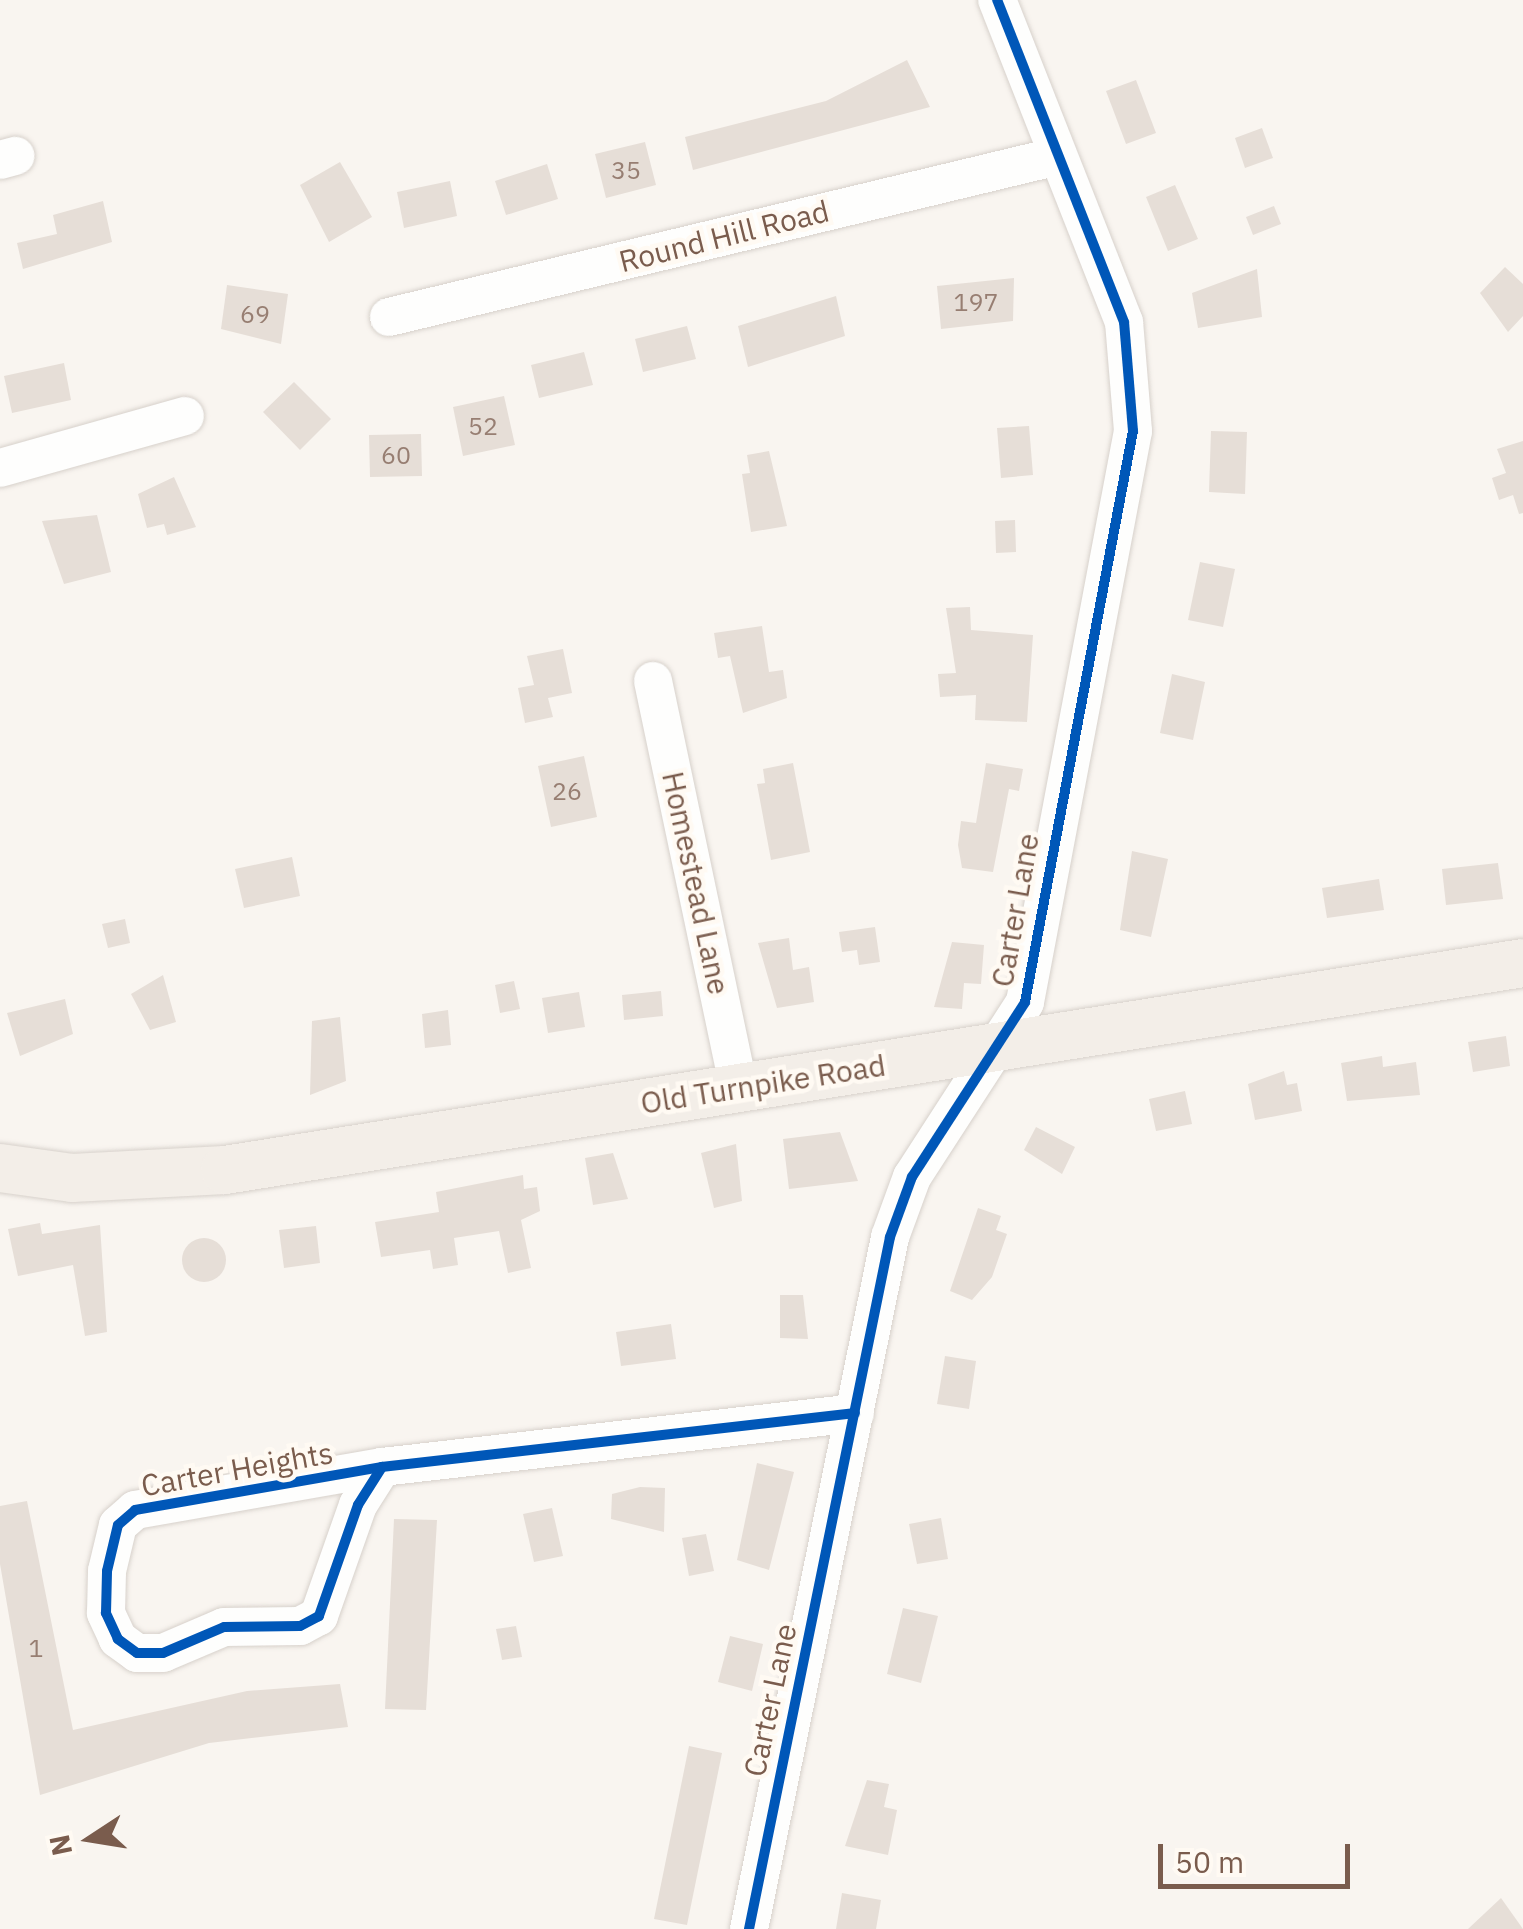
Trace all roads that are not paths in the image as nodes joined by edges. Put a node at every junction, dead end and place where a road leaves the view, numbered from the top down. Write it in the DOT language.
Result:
graph roads {
  1 [pos="997,0"];
  2 [pos="1058,156"];
  3 [pos="389,317"];
  4 [pos="185,416"];
  5 [pos="0,468"];
  6 [pos="653,681"];
  7 [pos="1523,964"];
  8 [pos="1004,1048"];
  9 [pos="738,1086"];
  10 [pos="0,1168"];
  11 [pos="854,1414"];
  12 [pos="382,1467"];
  13 [pos="749,1929"];
  1 -- 2 [label="street, Carter Lane"];
  2 -- 3 [label="street, Round Hill Road"];
  2 -- 8 [label="street, Carter Lane"];
  4 -- 5 [label="street"];
  6 -- 9 [label="street, Homestead Lane"];
  7 -- 8 [label="main road, Old Turnpike Road"];
  8 -- 9 [label="main road, Old Turnpike Road"];
  8 -- 11 [label="street, Carter Lane"];
  9 -- 10 [label="main road, Old Turnpike Road"];
  11 -- 12 [label="street, Carter Heights"];
  11 -- 13 [label="street, Carter Lane"];
  12 -- 12 [label="street, Carter Heights"];
}
